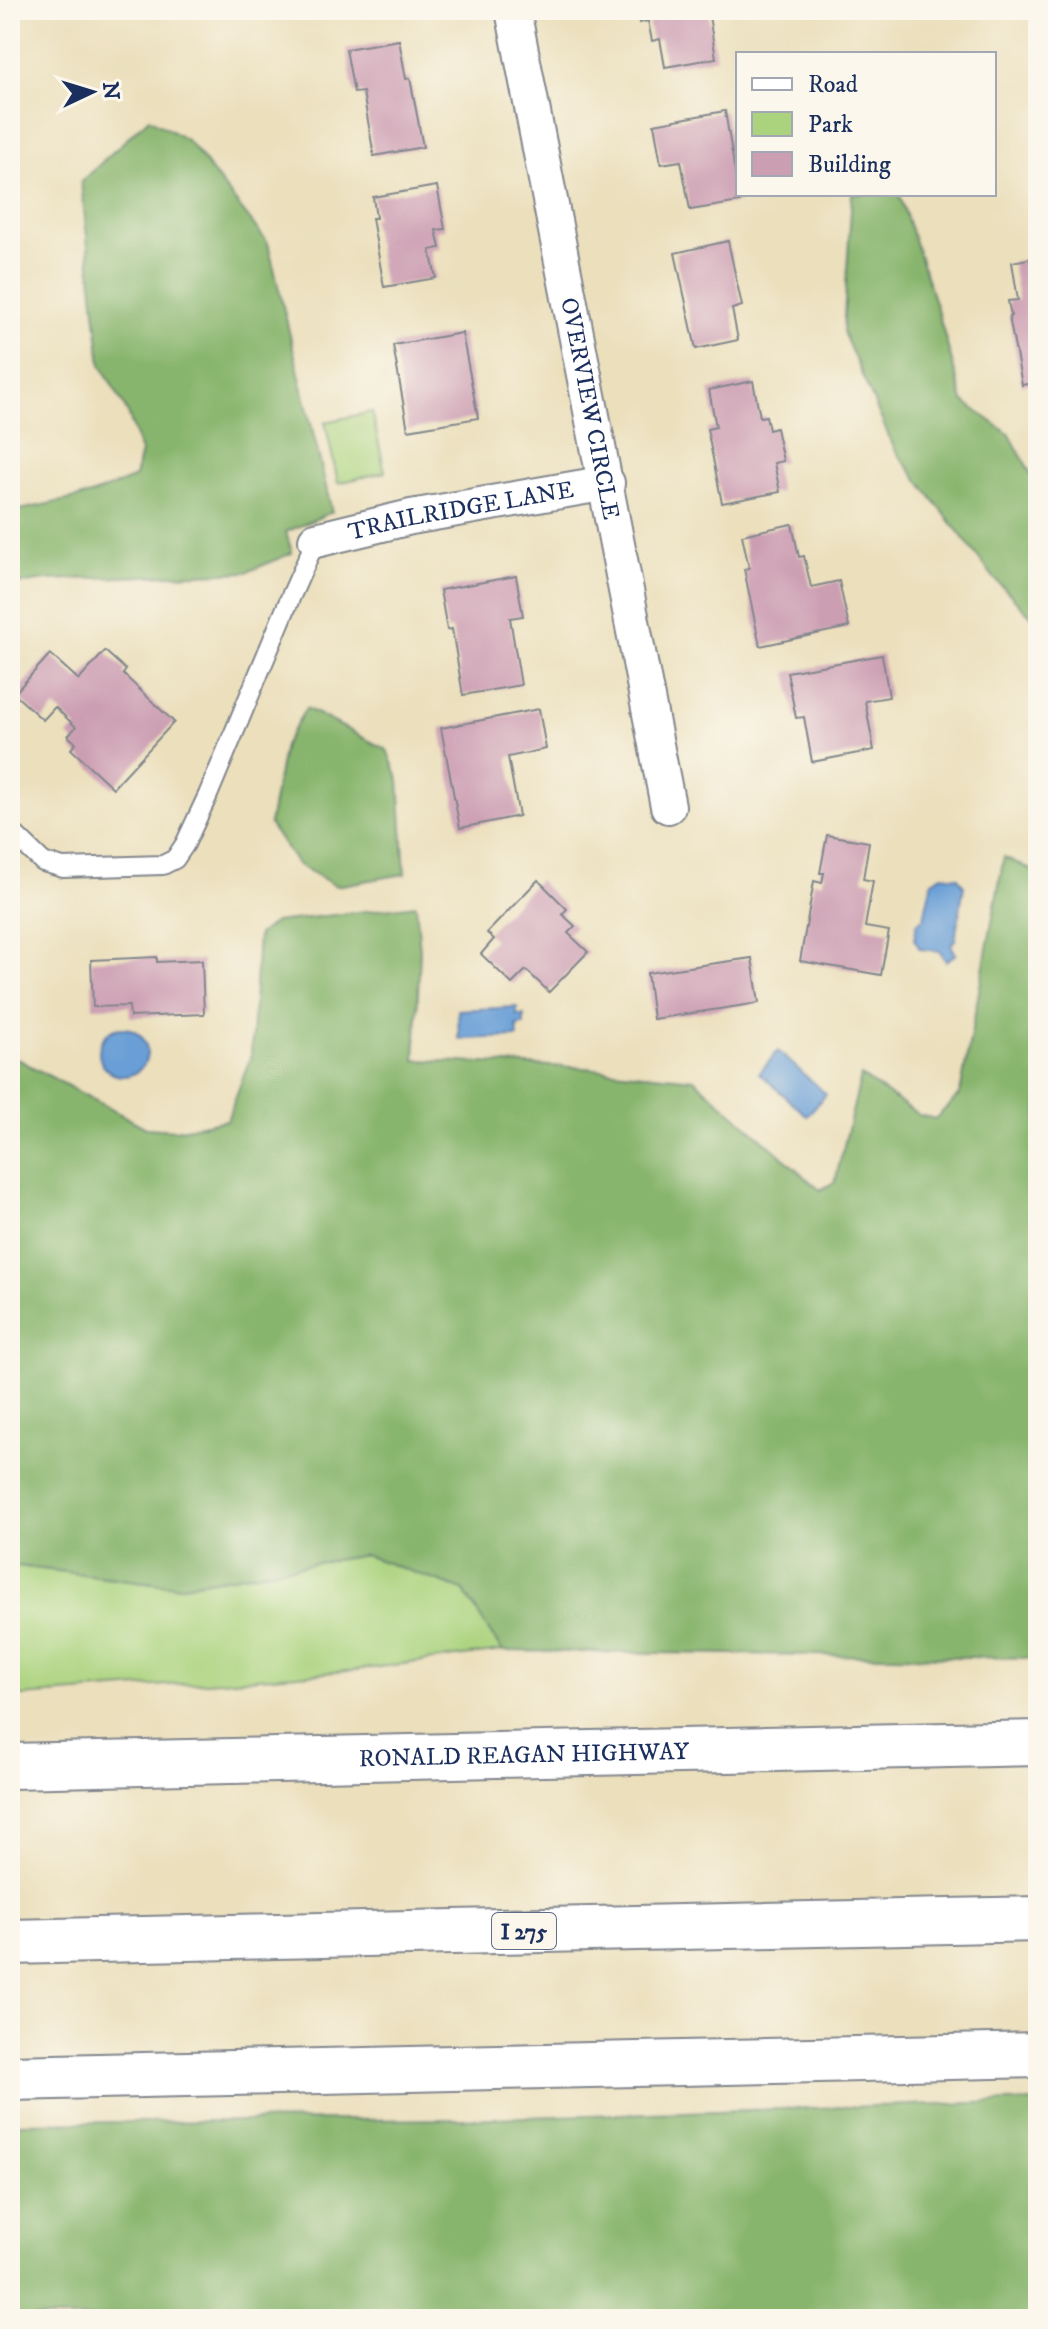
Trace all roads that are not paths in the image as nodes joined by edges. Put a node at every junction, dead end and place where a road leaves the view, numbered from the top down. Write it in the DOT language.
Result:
graph roads {
  1 [pos="513,10"];
  2 [pos="607,483"];
  3 [pos="316,540"];
  4 [pos="668,806"];
  5 [pos="10,830"];
  6 [pos="1038,1743"];
  7 [pos="10,1766"];
  8 [pos="1038,1919"];
  9 [pos="10,1942"];
  10 [pos="1038,2055"];
  11 [pos="10,2078"];
  1 -- 2 [label="street, OVERVIEW CIRCLE"];
  2 -- 3 [label="street, TRAILRIDGE LANE"];
  2 -- 4 [label="street, OVERVIEW CIRCLE"];
  3 -- 5 [label="lane"];
  6 -- 7 [label="highway, RONALD REAGAN HIGHWAY"];
  8 -- 9 [label="highway, I 275"];
  10 -- 11 [label="highway"];
}
